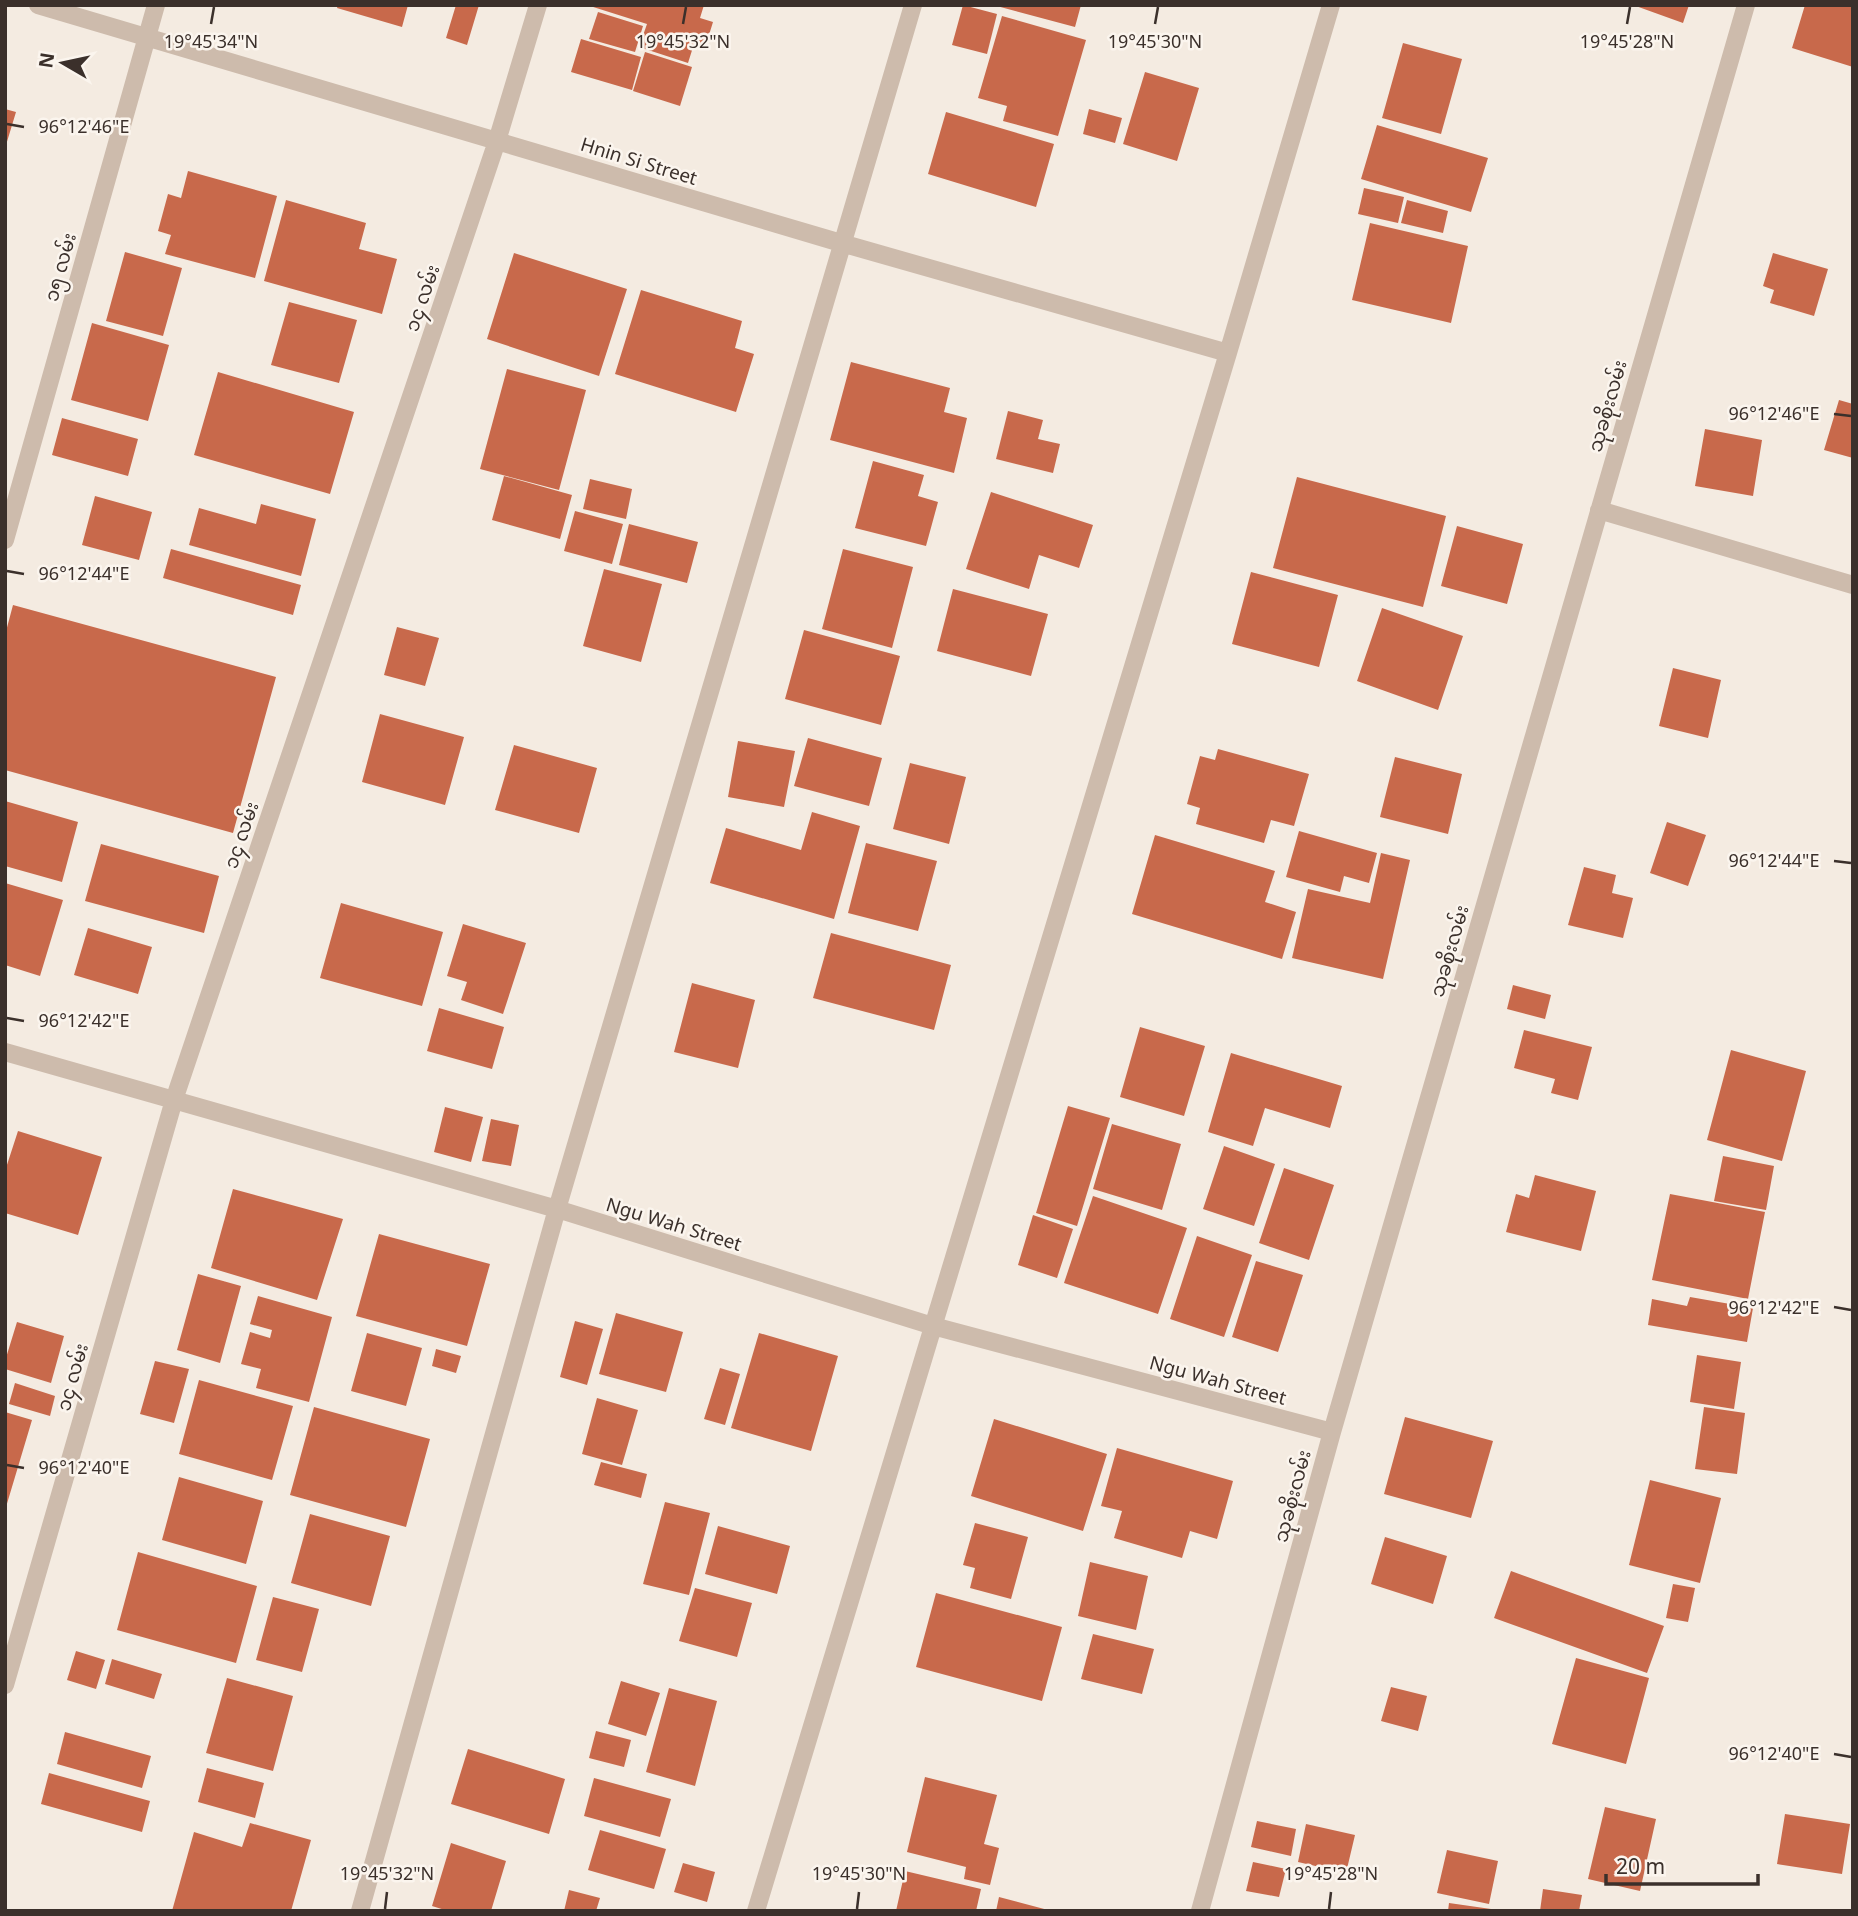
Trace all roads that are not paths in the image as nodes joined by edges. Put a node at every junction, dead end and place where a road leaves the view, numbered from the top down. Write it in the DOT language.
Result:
graph roads {
  1 [pos="38,5"];
  2 [pos="156,5"];
  3 [pos="538,5"];
  4 [pos="913,5"];
  5 [pos="1331,5"];
  6 [pos="1746,5"];
  7 [pos="147,36"];
  8 [pos="497,141"];
  9 [pos="841,243"];
  10 [pos="1228,353"];
  11 [pos="1598,510"];
  12 [pos="5,540"];
  13 [pos="1853,585"];
  14 [pos="5,1052"];
  15 [pos="174,1100"];
  16 [pos="556,1209"];
  17 [pos="933,1326"];
  18 [pos="1332,1432"];
  19 [pos="5,1685"];
  20 [pos="360,1911"];
  21 [pos="756,1911"];
  22 [pos="1200,1911"];
  1 -- 7 [label="street, Hnin Si Street"];
  2 -- 7 [label="street, ၁၅ လမ်း"];
  3 -- 8 [label="street, ၁၄ လမ်း"];
  4 -- 9 [label="street"];
  5 -- 10 [label="street"];
  6 -- 11 [label="street, သုခစိုးလမ်း"];
  7 -- 8 [label="street, Hnin Si Street"];
  7 -- 12 [label="street, ၁၅ လမ်း"];
  8 -- 9 [label="street, Hnin Si Street"];
  8 -- 15 [label="street, ၁၄ လမ်း"];
  9 -- 10 [label="street, Hnin Si Street"];
  9 -- 16 [label="street"];
  10 -- 17 [label="street"];
  11 -- 13 [label="street"];
  11 -- 18 [label="street, သုခစိုးလမ်း"];
  14 -- 15 [label="street, Ngu Wah Street"];
  15 -- 16 [label="street, Ngu Wah Street"];
  15 -- 19 [label="street, ၁၄ လမ်း"];
  16 -- 17 [label="street, Ngu Wah Street"];
  16 -- 20 [label="street"];
  17 -- 18 [label="street, Ngu Wah Street"];
  17 -- 21 [label="street"];
  18 -- 22 [label="street, သုခစိုးလမ်း"];
}
